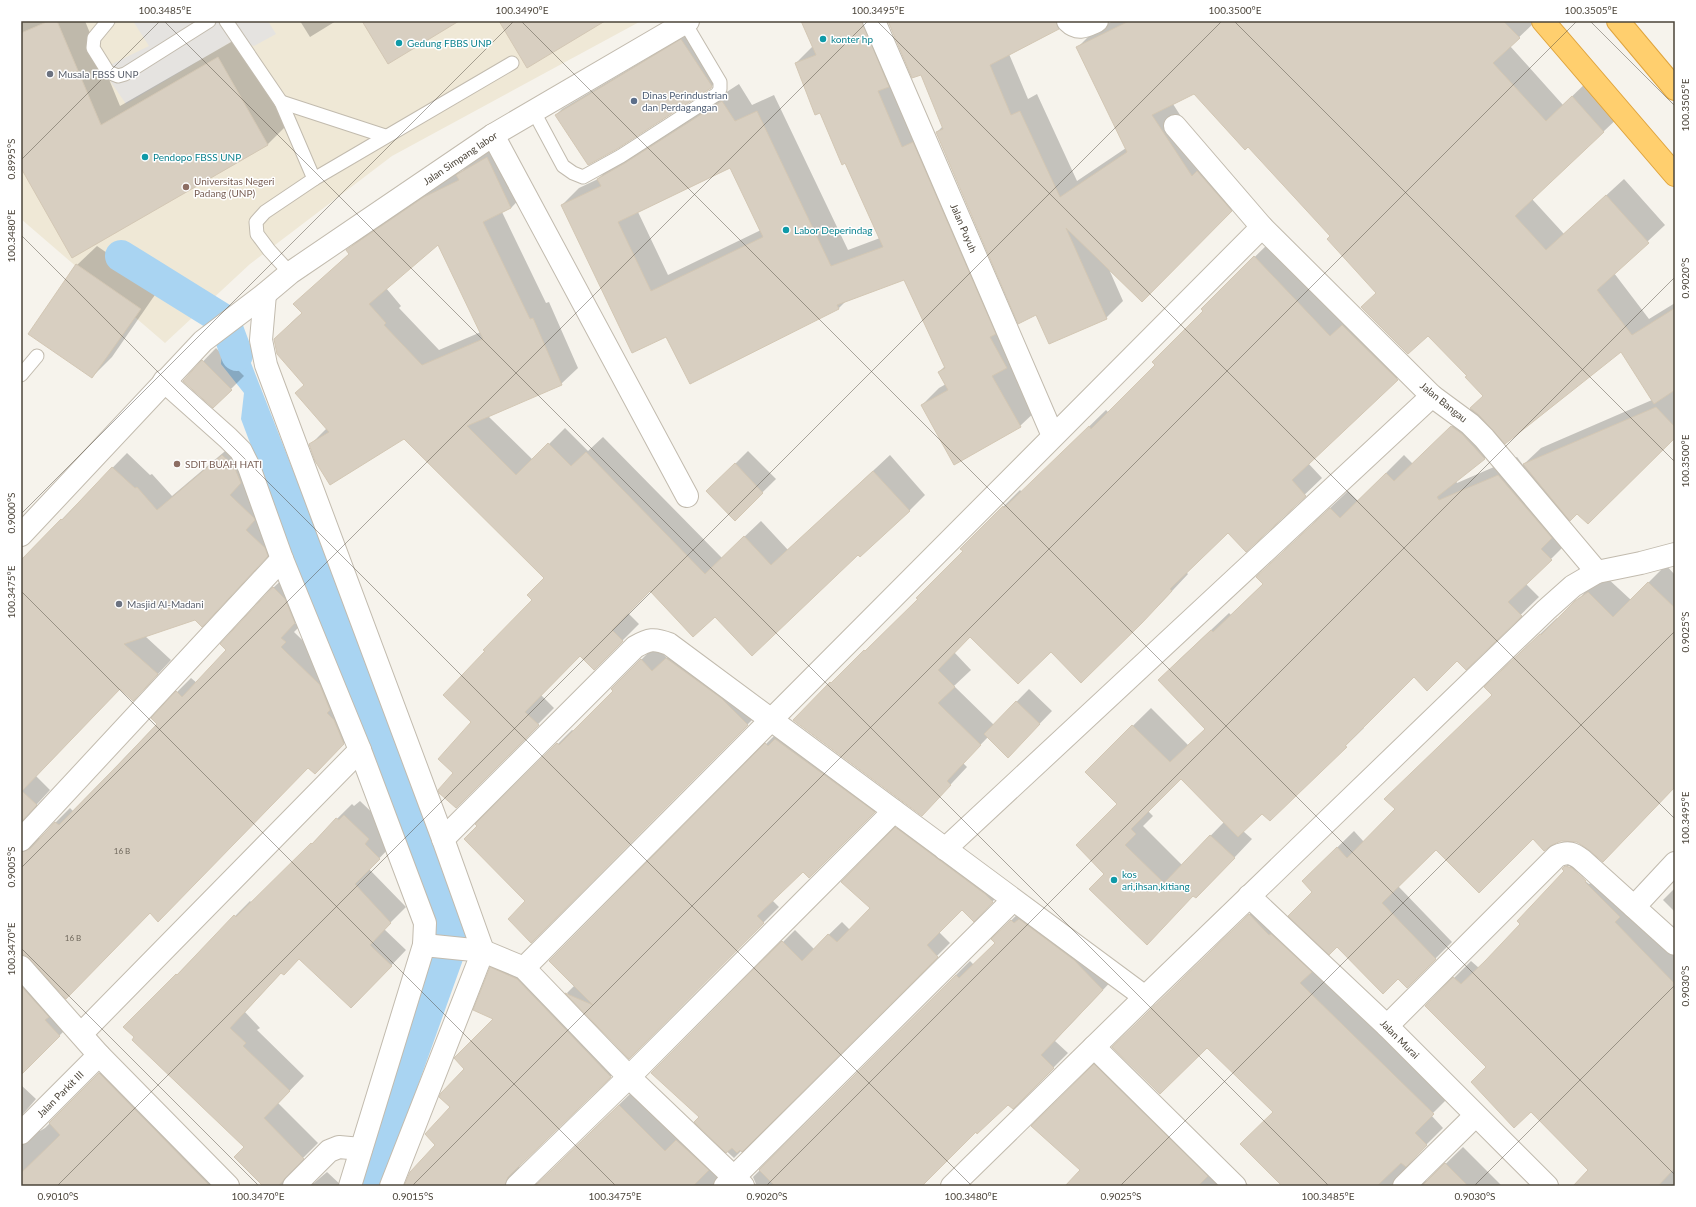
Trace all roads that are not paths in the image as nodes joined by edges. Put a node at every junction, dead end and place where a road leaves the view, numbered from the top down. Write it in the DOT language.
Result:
graph roads {
  1 [pos="108,21"];
  2 [pos="209,21"];
  3 [pos="226,21"];
  4 [pos="874,21"];
  5 [pos="1068,21"];
  6 [pos="1097,21"];
  7 [pos="1543,21"];
  8 [pos="1618,21"];
  9 [pos="687,22"];
  10 [pos="512,64"];
  11 [pos="1675,89"];
  12 [pos="281,102"];
  13 [pos="534,112"];
  14 [pos="1175,126"];
  15 [pos="493,135"];
  16 [pos="385,136"];
  17 [pos="1675,175"];
  18 [pos="314,179"];
  19 [pos="1262,227"];
  20 [pos="290,273"];
  21 [pos="265,294"];
  22 [pos="37,356"];
  23 [pos="21,374"];
  24 [pos="164,381"];
  25 [pos="1432,396"];
  26 [pos="1053,436"];
  27 [pos="687,496"];
  28 [pos="21,535"];
  29 [pos="1675,554"];
  30 [pos="282,559"];
  31 [pos="1597,572"];
  32 [pos="770,720"];
  33 [pos="360,750"];
  34 [pos="894,811"];
  35 [pos="443,839"];
  36 [pos="21,840"];
  37 [pos="945,849"];
  38 [pos="1675,863"];
  39 [pos="1249,896"];
  40 [pos="1013,900"];
  41 [pos="1634,907"];
  42 [pos="1675,944"];
  43 [pos="427,946"];
  44 [pos="475,950"];
  45 [pos="21,967"];
  46 [pos="524,968"];
  47 [pos="1145,997"];
  48 [pos="1387,1026"];
  49 [pos="81,1034"];
  50 [pos="1094,1047"];
  51 [pos="99,1055"];
  52 [pos="629,1077"];
  53 [pos="1475,1116"];
  54 [pos="21,1133"];
  55 [pos="361,1149"];
  56 [pos="734,1183"];
  57 [pos="962,1183"];
  58 [pos="228,1186"];
  59 [pos="294,1186"];
  60 [pos="350,1186"];
  61 [pos="391,1186"];
  62 [pos="518,1186"];
  63 [pos="1235,1186"];
  64 [pos="1404,1186"];
  65 [pos="1547,1186"];
  1 -- 2 [label="lane"];
  3 -- 12 [label="lane"];
  4 -- 26 [label="street, Jalan Puyuh"];
  5 -- 6 [label="street"];
  7 -- 17 [label="highway"];
  8 -- 11 [label="highway"];
  9 -- 13 [label="street, Jalan Simpang labor"];
  9 -- 13 [label="lane"];
  10 -- 16 [label="lane"];
  12 -- 16 [label="lane"];
  12 -- 18 [label="lane"];
  13 -- 15 [label="street, Jalan Simpang labor"];
  14 -- 19 [label="street, Jalan Bangau"];
  15 -- 20 [label="street, Jalan Simpang labor"];
  15 -- 27 [label="street"];
  16 -- 18 [label="lane"];
  18 -- 20 [label="lane"];
  19 -- 25 [label="street, Jalan Bangau"];
  19 -- 26 [label="street"];
  20 -- 21 [label="street, Jalan Simpang labor"];
  21 -- 24 [label="street, Jalan Simpang labor"];
  21 -- 35 [label="street"];
  22 -- 23 [label="lane"];
  24 -- 28 [label="street, Jalan Simpang labor"];
  24 -- 30 [label="street"];
  25 -- 31 [label="street, Jalan Bangau"];
  25 -- 37 [label="street"];
  26 -- 32 [label="street"];
  29 -- 31 [label="street"];
  30 -- 33 [label="street"];
  30 -- 36 [label="street"];
  31 -- 39 [label="street"];
  32 -- 34 [label="street"];
  32 -- 35 [label="street"];
  32 -- 46 [label="street"];
  33 -- 43 [label="street"];
  33 -- 49 [label="street"];
  34 -- 37 [label="street"];
  34 -- 52 [label="street"];
  35 -- 44 [label="street"];
  37 -- 40 [label="street"];
  38 -- 41 [label="street"];
  39 -- 47 [label="street"];
  39 -- 48 [label="street, Jalan Murai"];
  40 -- 47 [label="street"];
  40 -- 56 [label="street"];
  41 -- 42 [label="street"];
  41 -- 48 [label="street"];
  43 -- 44 [label="street"];
  43 -- 55 [label="street"];
  44 -- 46 [label="street"];
  44 -- 61 [label="street"];
  45 -- 49 [label="street"];
  46 -- 52 [label="street"];
  47 -- 50 [label="street"];
  48 -- 53 [label="street, Jalan Murai"];
  49 -- 51 [label="street"];
  50 -- 57 [label="street"];
  50 -- 63 [label="street"];
  51 -- 54 [label="street, Jalan Parkit III"];
  51 -- 58 [label="street"];
  52 -- 56 [label="street"];
  52 -- 62 [label="street"];
  53 -- 64 [label="street"];
  53 -- 65 [label="street, Jalan Murai"];
  55 -- 59 [label="street"];
  55 -- 60 [label="street"];
}
